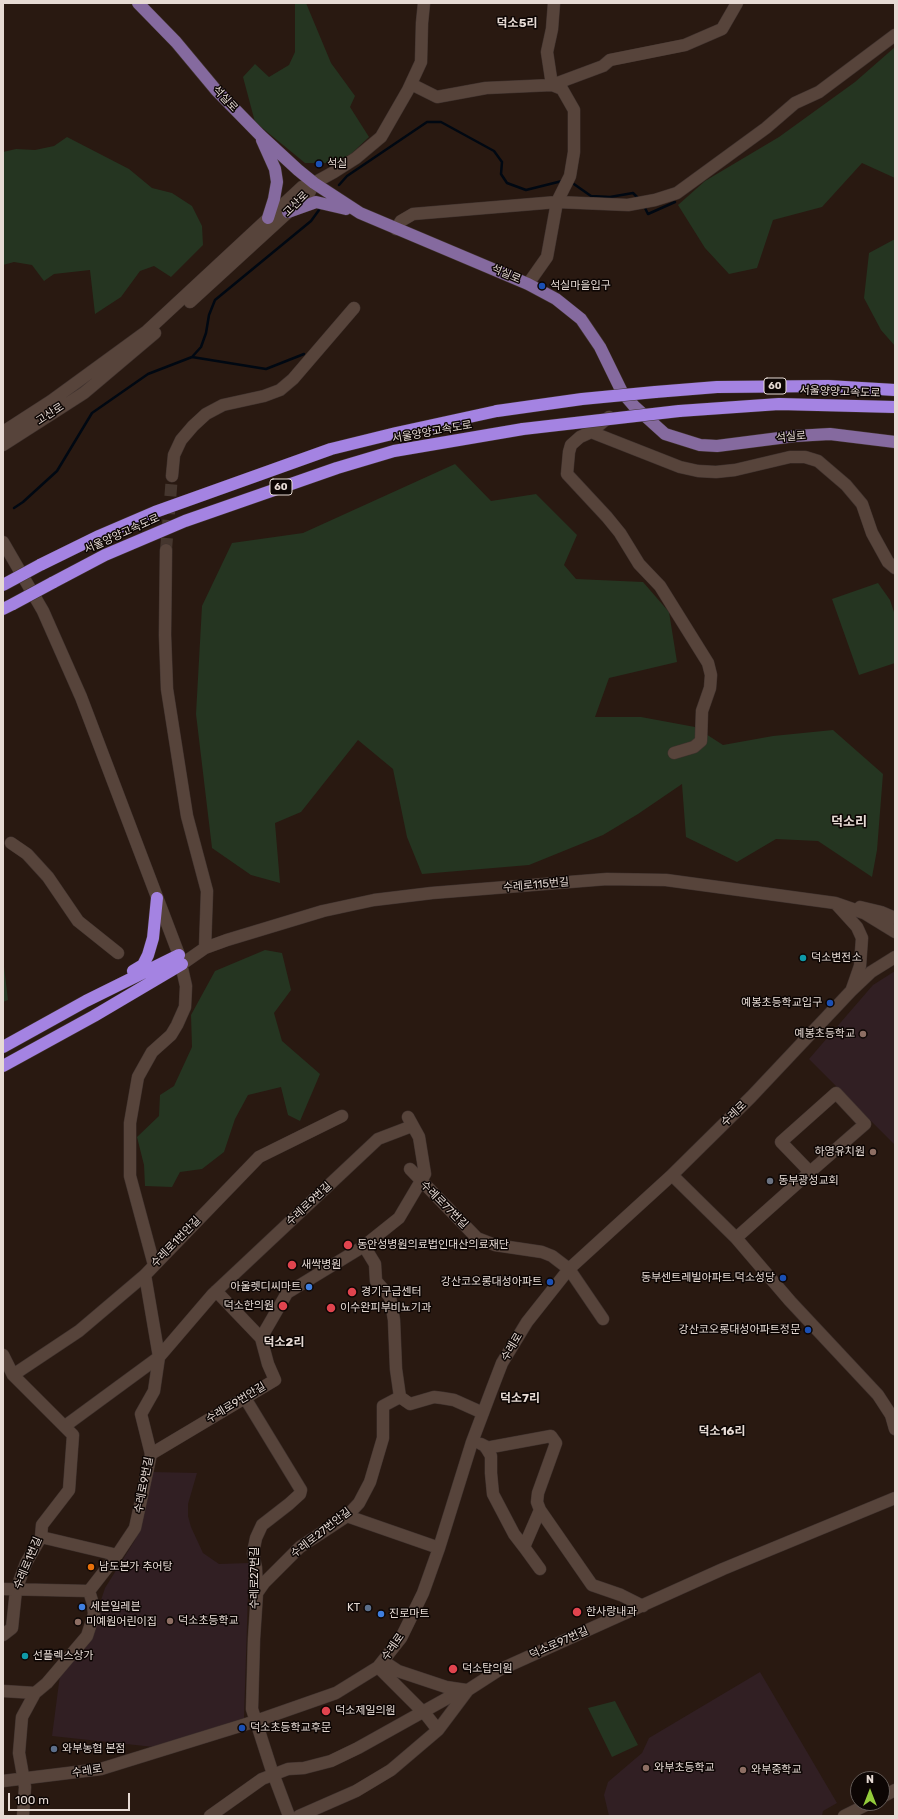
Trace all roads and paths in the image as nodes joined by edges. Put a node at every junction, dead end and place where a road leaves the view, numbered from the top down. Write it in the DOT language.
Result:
graph roads {
  1 [pos="138,3"];
  2 [pos="424,3"];
  3 [pos="554,3"];
  4 [pos="737,3"];
  5 [pos="895,35"];
  6 [pos="411,84"];
  7 [pos="552,85"];
  8 [pos="260,135"];
  9 [pos="314,183"];
  10 [pos="557,202"];
  11 [pos="288,212"];
  12 [pos="360,213"];
  13 [pos="268,218"];
  14 [pos="396,229"];
  15 [pos="528,284"];
  16 [pos="354,308"];
  17 [pos="895,390"];
  18 [pos="634,406"];
  19 [pos="895,407"];
  20 [pos="24,431"];
  21 [pos="3,432"];
  22 [pos="591,432"];
  23 [pos="895,442"];
  24 [pos="3,444"];
  25 [pos="3,451"];
  26 [pos="172,476"];
  27 [pos="3,542"];
  28 [pos="166,550"];
  29 [pos="895,568"];
  30 [pos="3,585"];
  31 [pos="8,606"];
  32 [pos="674,753"];
  33 [pos="11,843"];
  34 [pos="157,898"];
  35 [pos="837,904"];
  36 [pos="895,918"];
  37 [pos="895,932"];
  38 [pos="205,948"];
  39 [pos="118,953"];
  40 [pos="895,957"];
  41 [pos="180,960"];
  42 [pos="111,989"];
  43 [pos="851,991"];
  44 [pos="3,1047"];
  45 [pos="3,1066"];
  46 [pos="342,1116"];
  47 [pos="410,1169"];
  48 [pos="810,1172"];
  49 [pos="672,1175"];
  50 [pos="420,1181"];
  51 [pos="736,1238"];
  52 [pos="364,1246"];
  53 [pos="154,1265"];
  54 [pos="569,1269"];
  55 [pos="145,1275"];
  56 [pos="216,1291"];
  57 [pos="603,1319"];
  58 [pos="261,1338"];
  59 [pos="3,1354"];
  60 [pos="159,1357"];
  61 [pos="13,1375"];
  62 [pos="400,1397"];
  63 [pos="246,1398"];
  64 [pos="483,1413"];
  65 [pos="65,1426"];
  66 [pos="895,1429"];
  67 [pos="472,1442"];
  68 [pos="486,1448"];
  69 [pos="150,1454"];
  70 [pos="895,1498"];
  71 [pos="540,1510"];
  72 [pos="346,1516"];
  73 [pos="41,1537"];
  74 [pos="524,1547"];
  75 [pos="439,1548"];
  76 [pos="117,1555"];
  77 [pos="540,1569"];
  78 [pos="3,1589"];
  79 [pos="16,1590"];
  80 [pos="89,1590"];
  81 [pos="257,1593"];
  82 [pos="643,1606"];
  83 [pos="3,1635"];
  84 [pos="380,1664"];
  85 [pos="465,1690"];
  86 [pos="3,1691"];
  87 [pos="35,1693"];
  88 [pos="423,1712"];
  89 [pos="256,1721"];
  90 [pos="438,1730"];
  91 [pos="274,1774"];
  92 [pos="23,1779"];
  93 [pos="3,1781"];
  94 [pos="854,1811"];
  95 [pos="23,1816"];
  96 [pos="210,1816"];
  97 [pos="290,1816"];
  98 [pos="299,1816"];
  99 [pos="844,1816"];
  1 -- 8 [label="main road, 석실로"];
  2 -- 6 [label="street"];
  3 -- 7 [label="street"];
  4 -- 7 [label="street"];
  5 -- 10 [label="street"];
  6 -- 7 [label="street"];
  6 -- 9 [label="street"];
  7 -- 10 [label="street"];
  8 -- 9 [label="main road, 석실로"];
  8 -- 13 [label="main road"];
  9 -- 11 [label="street, 고산로"];
  9 -- 12 [label="main road, 석실로"];
  9 -- 13 [label="street, 고산로"];
  10 -- 14 [label="street"];
  10 -- 15 [label="street"];
  11 -- 12 [label="main road"];
  11 -- 20 [label="street, 고산로"];
  12 -- 14 [label="main road, 석실로"];
  13 -- 21 [label="street, 고산로"];
  14 -- 15 [label="main road, 석실로"];
  15 -- 18 [label="main road, 석실로"];
  16 -- 26 [label="street"];
  17 -- 30 [label="highway, 서울양양고속도로 / 60, bridge"];
  18 -- 22 [label="street"];
  18 -- 23 [label="main road, 석실로"];
  19 -- 31 [label="highway, 서울양양고속도로 / 60, bridge"];
  20 -- 24 [label="street, 고산로"];
  20 -- 25 [label="street"];
  22 -- 29 [label="street"];
  22 -- 32 [label="street"];
  27 -- 34 [label="street"];
  28 -- 38 [label="street"];
  33 -- 39 [label="street"];
  34 -- 41 [label="street"];
  34 -- 42 [label="highway"];
  35 -- 36 [label="street"];
  35 -- 37 [label="street, 수레로115번길"];
  35 -- 38 [label="street, 수레로115번길"];
  35 -- 43 [label="street"];
  38 -- 41 [label="street, 수레로115번길"];
  40 -- 43 [label="street, 수레로"];
  41 -- 42 [label="highway"];
  41 -- 45 [label="highway"];
  41 -- 53 [label="street"];
  42 -- 44 [label="highway"];
  43 -- 49 [label="street, 수레로"];
  46 -- 53 [label="street, 수레로1번안길"];
  47 -- 50 [label="street, 수레로77번길"];
  48 -- 48 [label="street"];
  48 -- 51 [label="street"];
  49 -- 51 [label="street"];
  49 -- 54 [label="street, 수레로"];
  50 -- 52 [label="street"];
  50 -- 54 [label="street, 수레로77번길"];
  50 -- 56 [label="street, 수레로9번길"];
  51 -- 66 [label="street"];
  52 -- 58 [label="street"];
  52 -- 62 [label="street"];
  53 -- 55 [label="street, 수레로1번안길"];
  54 -- 57 [label="street"];
  54 -- 64 [label="street, 수레로"];
  55 -- 60 [label="street"];
  55 -- 61 [label="street, 수레로1번안길"];
  56 -- 58 [label="street"];
  56 -- 60 [label="street, 수레로9번길"];
  58 -- 63 [label="street, 수레로9번안길"];
  59 -- 61 [label="street, 수레로1번길"];
  60 -- 65 [label="street"];
  60 -- 69 [label="street, 수레로9번길"];
  61 -- 65 [label="street, 수레로1번길"];
  62 -- 64 [label="street"];
  62 -- 72 [label="street, 수레로27번안길"];
  63 -- 69 [label="street, 수레로9번안길"];
  63 -- 81 [label="street, 수레로27번길"];
  64 -- 67 [label="street, 수레로"];
  65 -- 73 [label="street, 수레로1번길"];
  67 -- 68 [label="street"];
  67 -- 75 [label="street, 수레로"];
  68 -- 71 [label="street"];
  68 -- 74 [label="street"];
  69 -- 76 [label="street, 수레로9번길"];
  70 -- 82 [label="street, 덕소로97번길"];
  71 -- 74 [label="street"];
  71 -- 82 [label="street"];
  72 -- 75 [label="street"];
  72 -- 81 [label="street, 수레로27번안길"];
  73 -- 76 [label="street"];
  73 -- 79 [label="street, 수레로1번길"];
  74 -- 77 [label="street"];
  75 -- 84 [label="street, 수레로"];
  76 -- 80 [label="street, 수레로9번길"];
  78 -- 79 [label="street"];
  79 -- 80 [label="street"];
  79 -- 83 [label="street, 수레로1번길"];
  80 -- 87 [label="street"];
  81 -- 89 [label="street, 수레로27번길"];
  82 -- 85 [label="street, 덕소로97번길"];
  84 -- 85 [label="street"];
  84 -- 88 [label="street"];
  84 -- 89 [label="street, 수레로"];
  85 -- 88 [label="street"];
  85 -- 90 [label="street, 덕소로97번길"];
  86 -- 87 [label="street"];
  87 -- 92 [label="street"];
  88 -- 90 [label="street"];
  88 -- 91 [label="street"];
  89 -- 91 [label="street, 수레로27번길"];
  89 -- 92 [label="street, 수레로"];
  90 -- 98 [label="street, 덕소로97번길"];
  91 -- 96 [label="street"];
  91 -- 97 [label="street, 수레로27번길"];
  92 -- 93 [label="street, 수레로"];
  92 -- 95 [label="street"];
  94 -- 99 [label="street"];
}
